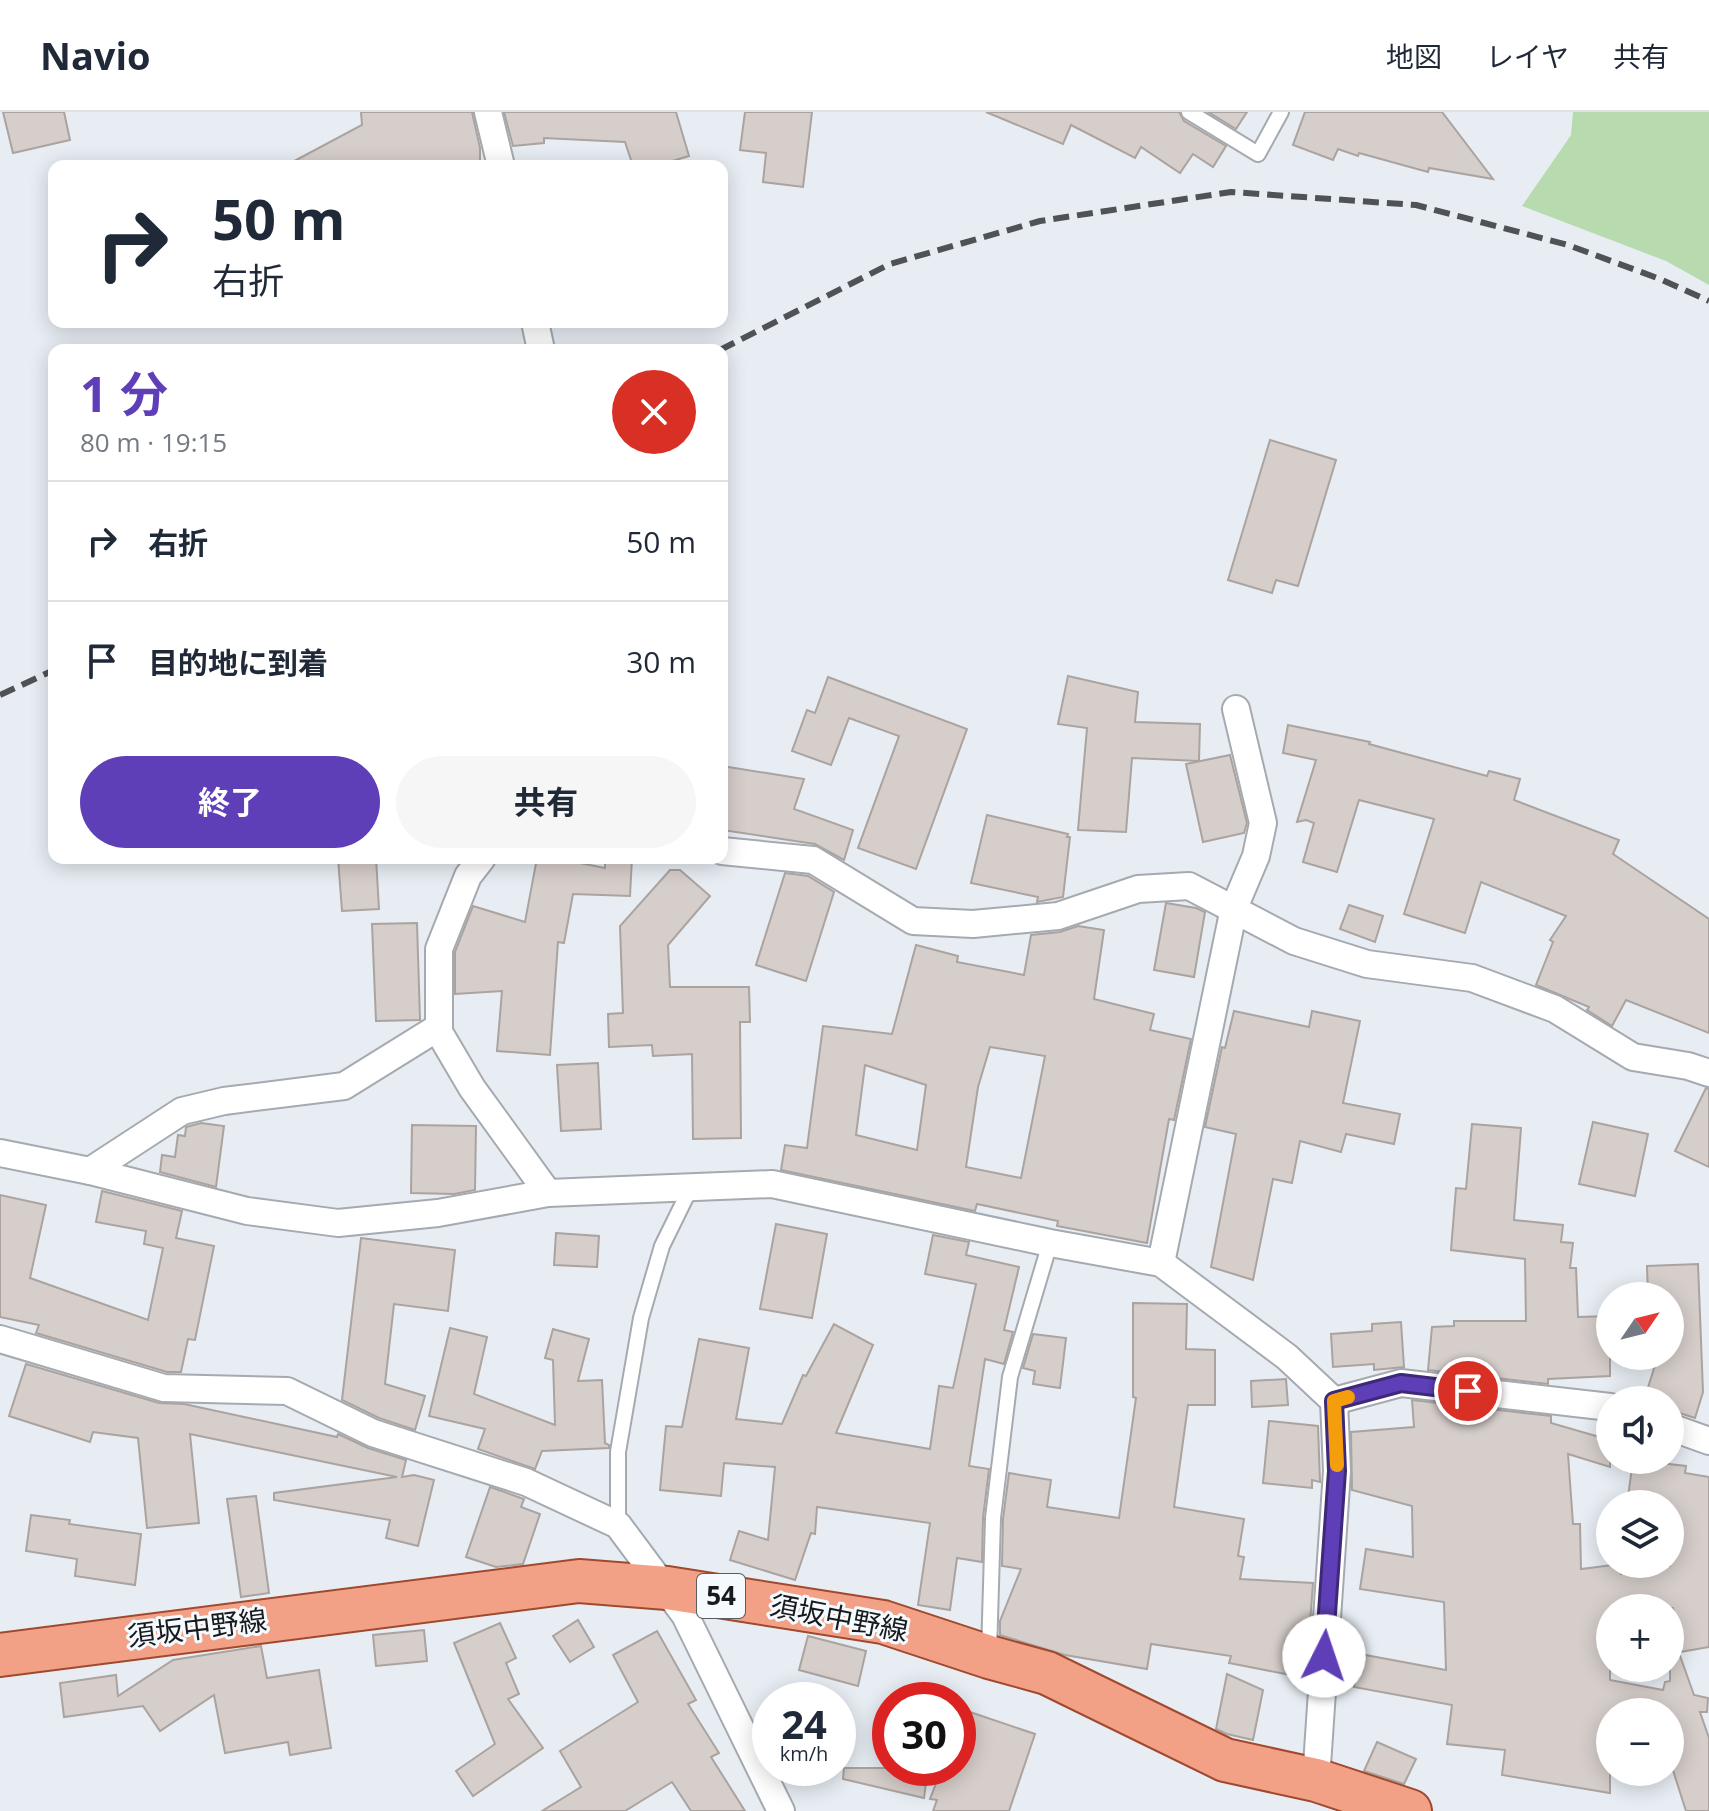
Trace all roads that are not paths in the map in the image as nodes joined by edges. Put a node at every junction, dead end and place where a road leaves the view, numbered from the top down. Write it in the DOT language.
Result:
graph roads {
  1 [pos="488,112"];
  2 [pos="1189,112"];
  3 [pos="1281,112"];
  4 [pos="500,160"];
  5 [pos="1236,709"];
  6 [pos="728,852"];
  7 [pos="477,864"];
  8 [pos="1234,908"];
  9 [pos="439,1027"];
  10 [pos="1709,1073"];
  11 [pos="0,1153"];
  12 [pos="90,1171"];
  13 [pos="690,1189"];
  14 [pos="548,1193"];
  15 [pos="1050,1243"];
  16 [pos="1161,1263"];
  17 [pos="0,1339"];
  18 [pos="1334,1401"];
  19 [pos="1596,1405"];
  20 [pos="1684,1432"];
  21 [pos="1709,1441"];
  22 [pos="618,1525"];
  23 [pos="667,1588"];
  24 [pos="0,1655"];
  25 [pos="989,1657"];
  26 [pos="1336,1793"];
  27 [pos="781,1811"];
  28 [pos="1410,1811"];
  1 -- 4 [label="street"];
  2 -- 3 [label="lane"];
  5 -- 8 [label="street"];
  6 -- 8 [label="street"];
  7 -- 9 [label="street"];
  8 -- 10 [label="street"];
  8 -- 16 [label="street"];
  9 -- 12 [label="street"];
  9 -- 14 [label="street"];
  11 -- 12 [label="street"];
  12 -- 14 [label="street"];
  13 -- 14 [label="street"];
  13 -- 15 [label="street"];
  13 -- 22 [label="lane"];
  15 -- 16 [label="street"];
  15 -- 25 [label="lane"];
  16 -- 18 [label="street"];
  17 -- 22 [label="street"];
  18 -- 19 [label="street"];
  18 -- 26 [label="street"];
  20 -- 21 [label="street"];
  22 -- 23 [label="street"];
  23 -- 24 [label="main road, 須坂中野線 / 54"];
  23 -- 25 [label="main road, 須坂中野線 / 54"];
  23 -- 27 [label="street"];
  25 -- 26 [label="main road, 須坂中野線 / 54"];
  26 -- 28 [label="main road, 須坂中野線 / 54"];
}
